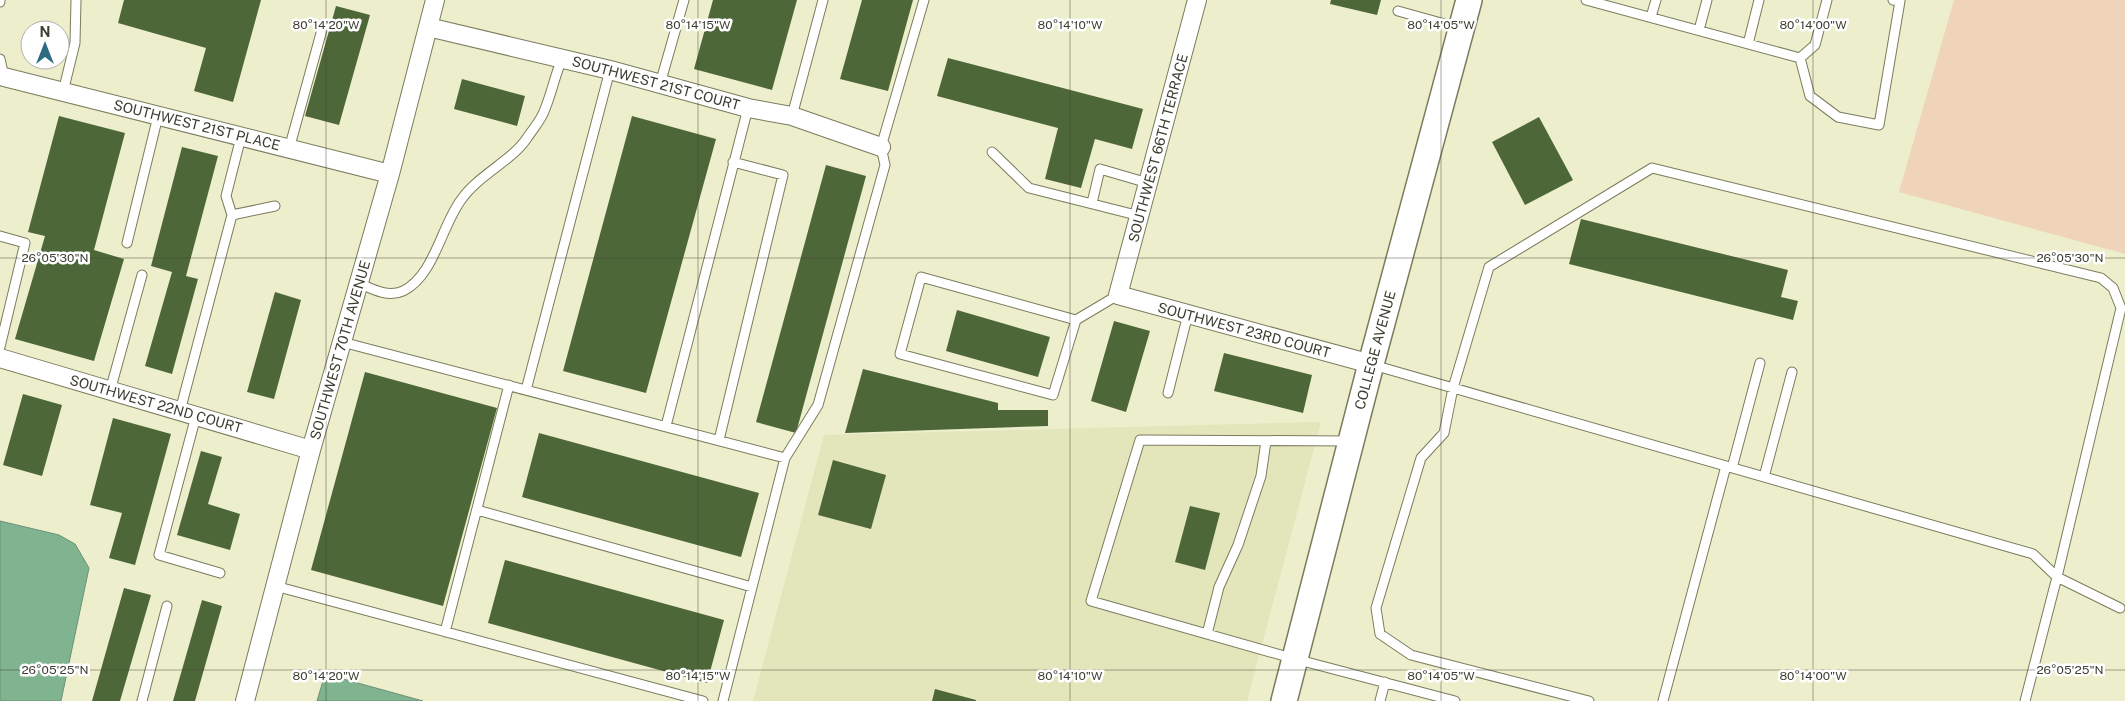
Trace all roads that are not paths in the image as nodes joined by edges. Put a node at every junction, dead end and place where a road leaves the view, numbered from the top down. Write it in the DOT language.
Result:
graph roads {
  1 [pos="76,0"];
  2 [pos="684,0"];
  3 [pos="824,0"];
  4 [pos="924,0"];
  5 [pos="1197,0"];
  6 [pos="1469,0"];
  7 [pos="1656,0"];
  8 [pos="1707,0"];
  9 [pos="1759,0"];
  10 [pos="1828,0"];
  11 [pos="1893,0"];
  12 [pos="1592,1"];
  13 [pos="432,2"];
  14 [pos="1398,11"];
  15 [pos="1652,18"];
  16 [pos="323,26"];
  17 [pos="428,27"];
  18 [pos="1461,29"];
  19 [pos="1699,30"];
  20 [pos="1748,44"];
  21 [pos="1800,58"];
  22 [pos="0,59"];
  23 [pos="562,59"];
  24 [pos="610,70"];
  25 [pos="4,77"];
  26 [pos="660,84"];
  27 [pos="63,92"];
  28 [pos="748,108"];
  29 [pos="158,116"];
  30 [pos="792,116"];
  31 [pos="242,137"];
  32 [pos="881,147"];
  33 [pos="289,148"];
  34 [pos="992,152"];
  35 [pos="733,162"];
  36 [pos="390,174"];
  37 [pos="1148,183"];
  38 [pos="1092,203"];
  39 [pos="275,206"];
  40 [pos="232,215"];
  41 [pos="1140,216"];
  42 [pos="0,236"];
  43 [pos="127,242"];
  44 [pos="142,274"];
  45 [pos="359,283"];
  46 [pos="1118,295"];
  47 [pos="1188,314"];
  48 [pos="1076,320"];
  49 [pos="342,342"];
  50 [pos="0,347"];
  51 [pos="0,358"];
  52 [pos="1760,363"];
  53 [pos="1371,364"];
  54 [pos="1792,372"];
  55 [pos="510,386"];
  56 [pos="1453,388"];
  57 [pos="526,390"];
  58 [pos="110,391"];
  59 [pos="1168,393"];
  60 [pos="188,414"];
  61 [pos="666,426"];
  62 [pos="719,440"];
  63 [pos="1266,441"];
  64 [pos="1351,442"];
  65 [pos="311,450"];
  66 [pos="785,458"];
  67 [pos="1729,467"];
  68 [pos="1764,477"];
  69 [pos="477,510"];
  70 [pos="220,573"];
  71 [pos="2057,577"];
  72 [pos="276,586"];
  73 [pos="752,587"];
  74 [pos="166,606"];
  75 [pos="2120,608"];
  76 [pos="445,632"];
  77 [pos="1207,634"];
  78 [pos="1295,659"];
  79 [pos="1384,682"];
  80 [pos="142,701"];
  81 [pos="245,701"];
  82 [pos="703,701"];
  83 [pos="723,701"];
  84 [pos="1284,701"];
  85 [pos="1380,701"];
  86 [pos="1455,701"];
  87 [pos="1589,701"];
  88 [pos="1664,701"];
  89 [pos="2025,701"];
  1 -- 27 [label="lane"];
  2 -- 26 [label="lane"];
  3 -- 30 [label="lane"];
  4 -- 32 [label="lane"];
  5 -- 37 [label="street, SOUTHWEST 66TH TERRACE"];
  6 -- 18 [label="street, COLLEGE AVENUE"];
  7 -- 15 [label="lane"];
  8 -- 19 [label="lane"];
  9 -- 20 [label="lane"];
  10 -- 21 [label="lane"];
  11 -- 21 [label="lane"];
  12 -- 15 [label="lane"];
  13 -- 17 [label="street, SOUTHWEST 70TH AVENUE"];
  14 -- 18 [label="lane"];
  15 -- 19 [label="lane"];
  16 -- 33 [label="lane"];
  17 -- 23 [label="street, SOUTHWEST 21ST COURT"];
  17 -- 36 [label="street, SOUTHWEST 70TH AVENUE"];
  18 -- 53 [label="street, COLLEGE AVENUE"];
  19 -- 20 [label="lane"];
  20 -- 21 [label="lane"];
  22 -- 25 [label="lane"];
  23 -- 24 [label="street, SOUTHWEST 21ST COURT"];
  23 -- 45 [label="lane"];
  24 -- 26 [label="street, SOUTHWEST 21ST COURT"];
  24 -- 57 [label="lane"];
  25 -- 27 [label="street, SOUTHWEST 21ST PLACE"];
  26 -- 28 [label="street, SOUTHWEST 21ST COURT"];
  27 -- 29 [label="street, SOUTHWEST 21ST PLACE"];
  28 -- 30 [label="street, SOUTHWEST 21ST COURT"];
  28 -- 35 [label="lane"];
  29 -- 31 [label="street, SOUTHWEST 21ST PLACE"];
  29 -- 43 [label="lane"];
  30 -- 32 [label="street, SOUTHWEST 21ST COURT"];
  31 -- 33 [label="street, SOUTHWEST 21ST PLACE"];
  31 -- 40 [label="lane"];
  32 -- 66 [label="lane"];
  33 -- 36 [label="street, SOUTHWEST 21ST PLACE"];
  34 -- 38 [label="lane"];
  35 -- 61 [label="lane"];
  35 -- 62 [label="lane"];
  36 -- 45 [label="street, SOUTHWEST 70TH AVENUE"];
  37 -- 38 [label="lane"];
  37 -- 41 [label="street, SOUTHWEST 66TH TERRACE"];
  38 -- 41 [label="lane"];
  39 -- 40 [label="lane"];
  40 -- 60 [label="lane"];
  41 -- 46 [label="street, SOUTHWEST 66TH TERRACE"];
  42 -- 50 [label="lane"];
  44 -- 58 [label="lane"];
  45 -- 49 [label="street, SOUTHWEST 70TH AVENUE"];
  46 -- 47 [label="street, SOUTHWEST 23RD COURT"];
  46 -- 48 [label="lane"];
  47 -- 53 [label="street, SOUTHWEST 23RD COURT"];
  47 -- 59 [label="lane"];
  48 -- 48 [label="lane"];
  49 -- 55 [label="lane"];
  49 -- 65 [label="street, SOUTHWEST 70TH AVENUE"];
  51 -- 58 [label="street, SOUTHWEST 22ND COURT"];
  52 -- 67 [label="lane"];
  53 -- 56 [label="lane"];
  53 -- 64 [label="street, COLLEGE AVENUE"];
  54 -- 68 [label="lane"];
  55 -- 57 [label="lane"];
  55 -- 69 [label="lane"];
  56 -- 67 [label="lane"];
  56 -- 71 [label="lane"];
  56 -- 87 [label="lane"];
  57 -- 61 [label="lane"];
  58 -- 60 [label="street, SOUTHWEST 22ND COURT"];
  60 -- 65 [label="street, SOUTHWEST 22ND COURT"];
  60 -- 70 [label="lane"];
  61 -- 62 [label="lane"];
  62 -- 66 [label="lane"];
  63 -- 64 [label="lane"];
  63 -- 77 [label="lane"];
  63 -- 77 [label="lane"];
  64 -- 78 [label="street, COLLEGE AVENUE"];
  65 -- 72 [label="street, SOUTHWEST 70TH AVENUE"];
  66 -- 73 [label="lane"];
  67 -- 68 [label="lane"];
  67 -- 88 [label="lane"];
  68 -- 71 [label="lane"];
  69 -- 73 [label="lane"];
  69 -- 76 [label="lane"];
  71 -- 75 [label="lane"];
  71 -- 89 [label="lane"];
  72 -- 76 [label="lane"];
  72 -- 81 [label="street, SOUTHWEST 70TH AVENUE"];
  73 -- 83 [label="lane"];
  74 -- 80 [label="lane"];
  76 -- 82 [label="lane"];
  77 -- 78 [label="lane"];
  78 -- 79 [label="lane"];
  78 -- 84 [label="street, COLLEGE AVENUE"];
  79 -- 85 [label="lane"];
  79 -- 86 [label="lane"];
}
